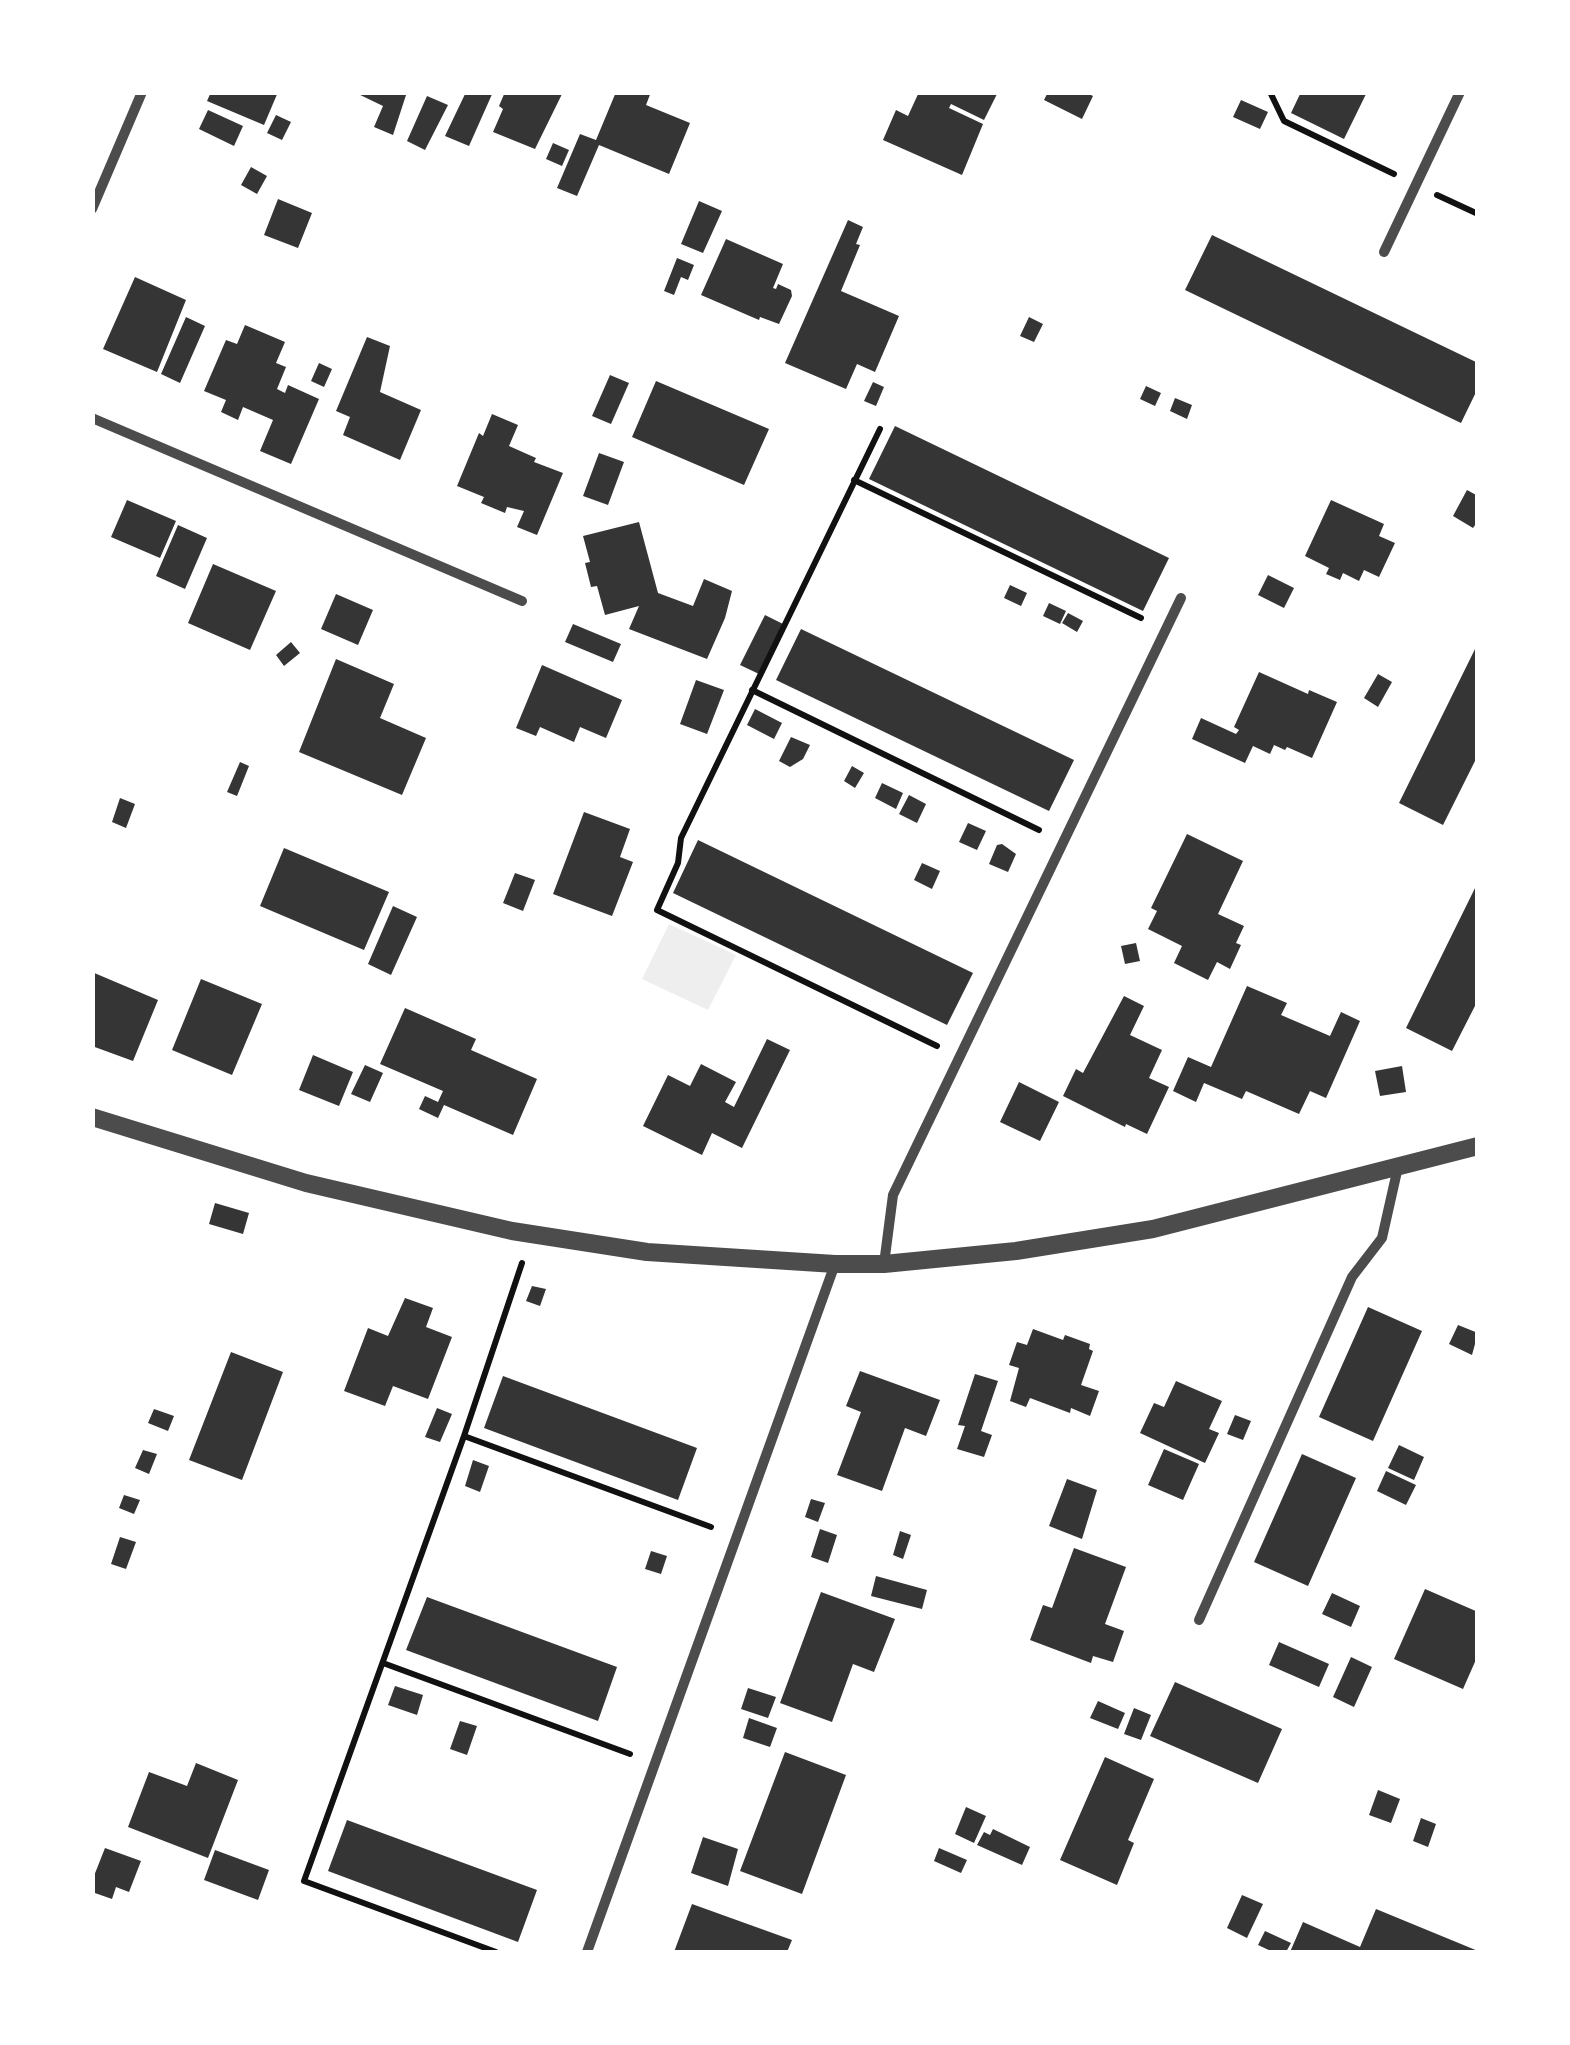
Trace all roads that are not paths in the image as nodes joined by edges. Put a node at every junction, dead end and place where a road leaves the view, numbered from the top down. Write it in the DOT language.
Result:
graph roads {
  1 [pos="142,92"];
  2 [pos="1460,92"];
  3 [pos="92,209"];
  4 [pos="1384,252"];
  5 [pos="92,418"];
  6 [pos="1180,598"];
  7 [pos="522,602"];
  8 [pos="92,1118"];
  9 [pos="1478,1146"];
  10 [pos="1398,1166"];
  11 [pos="835,1264"];
  12 [pos="884,1264"];
  13 [pos="1199,1620"];
  14 [pos="587,1952"];
  1 -- 3 [label="street"];
  2 -- 4 [label="street"];
  5 -- 7 [label="street"];
  6 -- 12 [label="street"];
  8 -- 11 [label="street"];
  9 -- 10 [label="street"];
  10 -- 12 [label="street"];
  10 -- 13 [label="street"];
  11 -- 12 [label="street"];
  11 -- 14 [label="street"];
}
